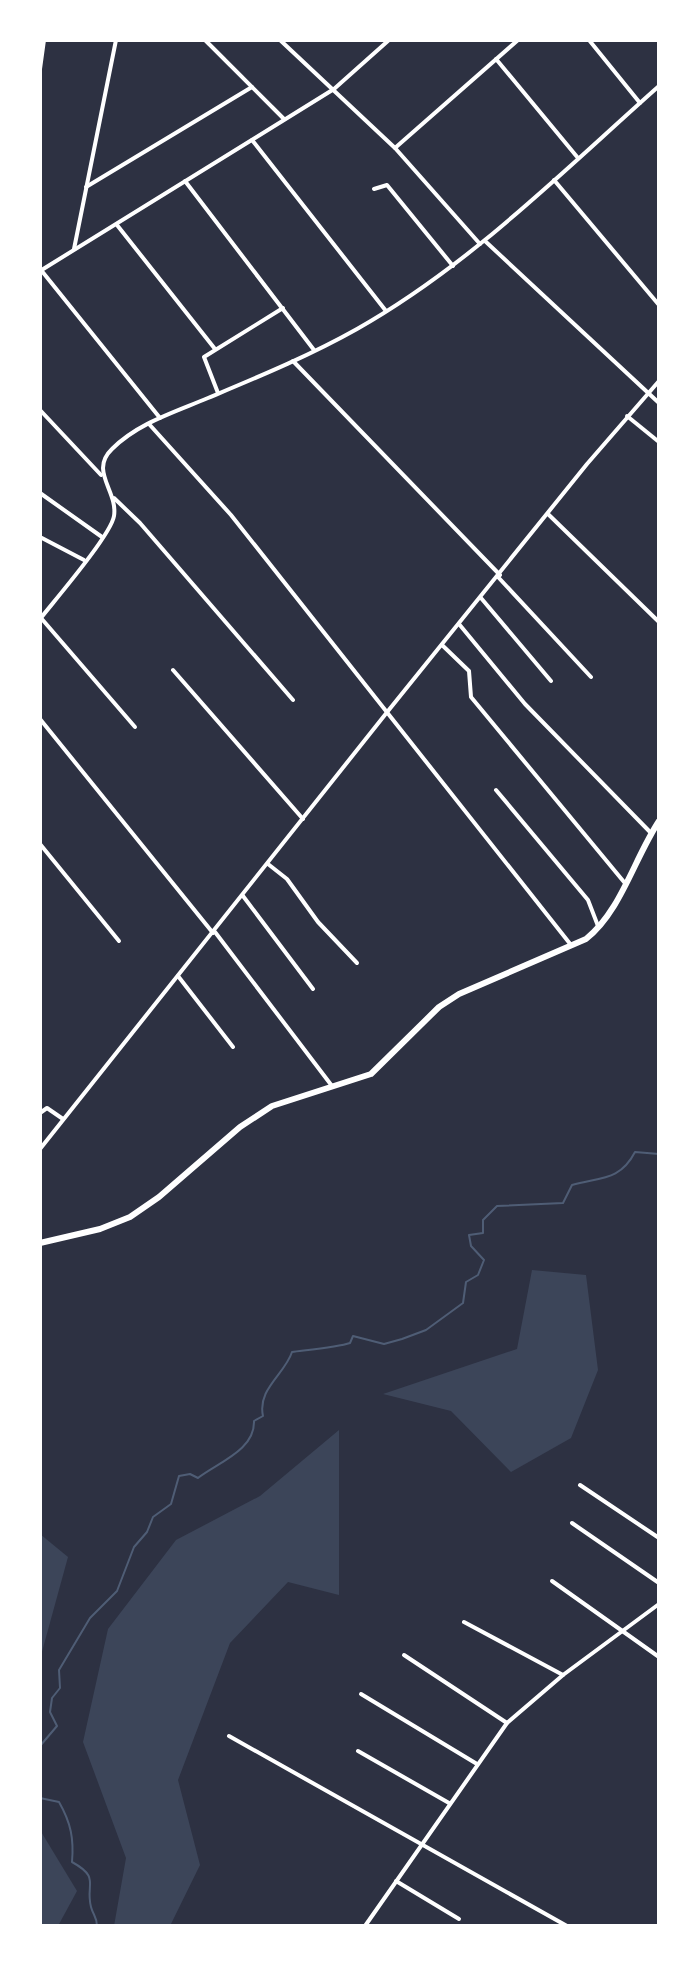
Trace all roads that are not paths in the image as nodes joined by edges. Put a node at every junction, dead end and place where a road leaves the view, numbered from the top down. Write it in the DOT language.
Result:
graph roads {
  1 [pos="44,40"];
  2 [pos="116,40"];
  3 [pos="205,40"];
  4 [pos="280,40"];
  5 [pos="389,40"];
  6 [pos="518,40"];
  7 [pos="589,40"];
  8 [pos="496,59"];
  9 [pos="40,69"];
  10 [pos="659,86"];
  11 [pos="252,87"];
  12 [pos="334,89"];
  13 [pos="640,103"];
  14 [pos="284,119"];
  15 [pos="251,139"];
  16 [pos="395,148"];
  17 [pos="578,158"];
  18 [pos="554,180"];
  19 [pos="185,181"];
  20 [pos="86,187"];
  21 [pos="374,189"];
  22 [pos="117,224"];
  23 [pos="485,241"];
  24 [pos="480,244"];
  25 [pos="73,250"];
  26 [pos="453,266"];
  27 [pos="40,270"];
  28 [pos="659,305"];
  29 [pos="283,308"];
  30 [pos="386,311"];
  31 [pos="215,349"];
  32 [pos="314,350"];
  33 [pos="293,361"];
  34 [pos="659,381"];
  35 [pos="648,391"];
  36 [pos="218,393"];
  37 [pos="659,403"];
  38 [pos="40,410"];
  39 [pos="627,416"];
  40 [pos="160,418"];
  41 [pos="149,424"];
  42 [pos="659,442"];
  43 [pos="103,476"];
  44 [pos="40,493"];
  45 [pos="113,498"];
  46 [pos="548,514"];
  47 [pos="40,537"];
  48 [pos="102,537"];
  49 [pos="85,560"];
  50 [pos="499,576"];
  51 [pos="481,598"];
  52 [pos="41,618"];
  53 [pos="659,622"];
  54 [pos="459,624"];
  55 [pos="442,645"];
  56 [pos="173,670"];
  57 [pos="591,677"];
  58 [pos="551,681"];
  59 [pos="293,700"];
  60 [pos="388,711"];
  61 [pos="40,719"];
  62 [pos="135,727"];
  63 [pos="496,790"];
  64 [pos="303,819"];
  65 [pos="659,821"];
  66 [pos="651,833"];
  67 [pos="40,844"];
  68 [pos="268,864"];
  69 [pos="624,882"];
  70 [pos="243,896"];
  71 [pos="599,929"];
  72 [pos="214,932"];
  73 [pos="119,941"];
  74 [pos="572,947"];
  75 [pos="357,963"];
  76 [pos="178,976"];
  77 [pos="313,989"];
  78 [pos="233,1047"];
  79 [pos="333,1088"];
  80 [pos="40,1113"];
  81 [pos="63,1119"];
  82 [pos="40,1148"];
  83 [pos="40,1243"];
  84 [pos="580,1485"];
  85 [pos="572,1523"];
  86 [pos="659,1538"];
  87 [pos="552,1581"];
  88 [pos="659,1583"];
  89 [pos="658,1607"];
  90 [pos="464,1622"];
  91 [pos="623,1633"];
  92 [pos="404,1655"];
  93 [pos="659,1657"];
  94 [pos="563,1675"];
  95 [pos="361,1694"];
  96 [pos="507,1723"];
  97 [pos="229,1736"];
  98 [pos="358,1751"];
  99 [pos="477,1764"];
  100 [pos="449,1803"];
  101 [pos="421,1843"];
  102 [pos="396,1881"];
  103 [pos="459,1919"];
  104 [pos="365,1926"];
  105 [pos="567,1926"];
  1 -- 9 [label="street"];
  2 -- 20 [label="street"];
  3 -- 11 [label="street"];
  4 -- 12 [label="street"];
  5 -- 12 [label="street"];
  6 -- 8 [label="street"];
  7 -- 13 [label="street"];
  8 -- 16 [label="street"];
  8 -- 17 [label="street"];
  10 -- 13 [label="street"];
  11 -- 14 [label="street"];
  11 -- 20 [label="street"];
  12 -- 14 [label="street"];
  12 -- 16 [label="street"];
  13 -- 17 [label="street"];
  14 -- 15 [label="street"];
  15 -- 19 [label="street"];
  15 -- 30 [label="street"];
  16 -- 24 [label="street"];
  17 -- 18 [label="street"];
  18 -- 23 [label="street"];
  18 -- 28 [label="street"];
  19 -- 22 [label="street"];
  19 -- 29 [label="street"];
  20 -- 25 [label="street"];
  21 -- 26 [label="street"];
  22 -- 25 [label="street"];
  22 -- 31 [label="street"];
  23 -- 24 [label="street"];
  23 -- 35 [label="street"];
  24 -- 26 [label="street"];
  25 -- 27 [label="street"];
  26 -- 30 [label="street"];
  27 -- 40 [label="street"];
  29 -- 31 [label="street"];
  29 -- 32 [label="street"];
  30 -- 32 [label="street"];
  31 -- 36 [label="street"];
  32 -- 33 [label="street"];
  33 -- 36 [label="street"];
  33 -- 50 [label="street"];
  34 -- 35 [label="street"];
  35 -- 37 [label="street"];
  35 -- 39 [label="street"];
  36 -- 40 [label="street"];
  38 -- 43 [label="street"];
  39 -- 42 [label="street"];
  39 -- 46 [label="street"];
  40 -- 41 [label="street"];
  41 -- 43 [label="street"];
  41 -- 60 [label="street"];
  43 -- 45 [label="street"];
  44 -- 48 [label="street"];
  45 -- 48 [label="street"];
  45 -- 59 [label="street"];
  46 -- 50 [label="street"];
  46 -- 53 [label="street"];
  47 -- 49 [label="street"];
  48 -- 49 [label="street"];
  49 -- 52 [label="street"];
  50 -- 51 [label="street"];
  50 -- 57 [label="street"];
  51 -- 54 [label="street"];
  51 -- 58 [label="street"];
  52 -- 62 [label="street"];
  54 -- 55 [label="street"];
  54 -- 66 [label="street"];
  55 -- 60 [label="street"];
  55 -- 69 [label="street"];
  56 -- 64 [label="street"];
  60 -- 64 [label="street"];
  60 -- 74 [label="street"];
  61 -- 72 [label="street"];
  63 -- 71 [label="street"];
  64 -- 68 [label="street"];
  65 -- 66 [label="main road"];
  66 -- 69 [label="main road"];
  67 -- 73 [label="street"];
  68 -- 70 [label="street"];
  68 -- 75 [label="street"];
  69 -- 71 [label="main road"];
  70 -- 72 [label="street"];
  70 -- 77 [label="street"];
  71 -- 74 [label="main road"];
  72 -- 76 [label="street"];
  72 -- 79 [label="street"];
  74 -- 79 [label="main road"];
  76 -- 78 [label="street"];
  76 -- 81 [label="street"];
  79 -- 83 [label="main road"];
  80 -- 81 [label="street"];
  81 -- 82 [label="street"];
  84 -- 86 [label="street"];
  85 -- 88 [label="street"];
  87 -- 91 [label="street"];
  89 -- 91 [label="street"];
  90 -- 94 [label="street"];
  91 -- 93 [label="street"];
  91 -- 94 [label="street"];
  92 -- 96 [label="street"];
  94 -- 96 [label="street"];
  95 -- 99 [label="street"];
  96 -- 99 [label="street"];
  97 -- 101 [label="street"];
  98 -- 100 [label="street"];
  99 -- 100 [label="street"];
  100 -- 101 [label="street"];
  101 -- 102 [label="street"];
  101 -- 105 [label="street"];
  102 -- 103 [label="street"];
  102 -- 104 [label="street"];
}
